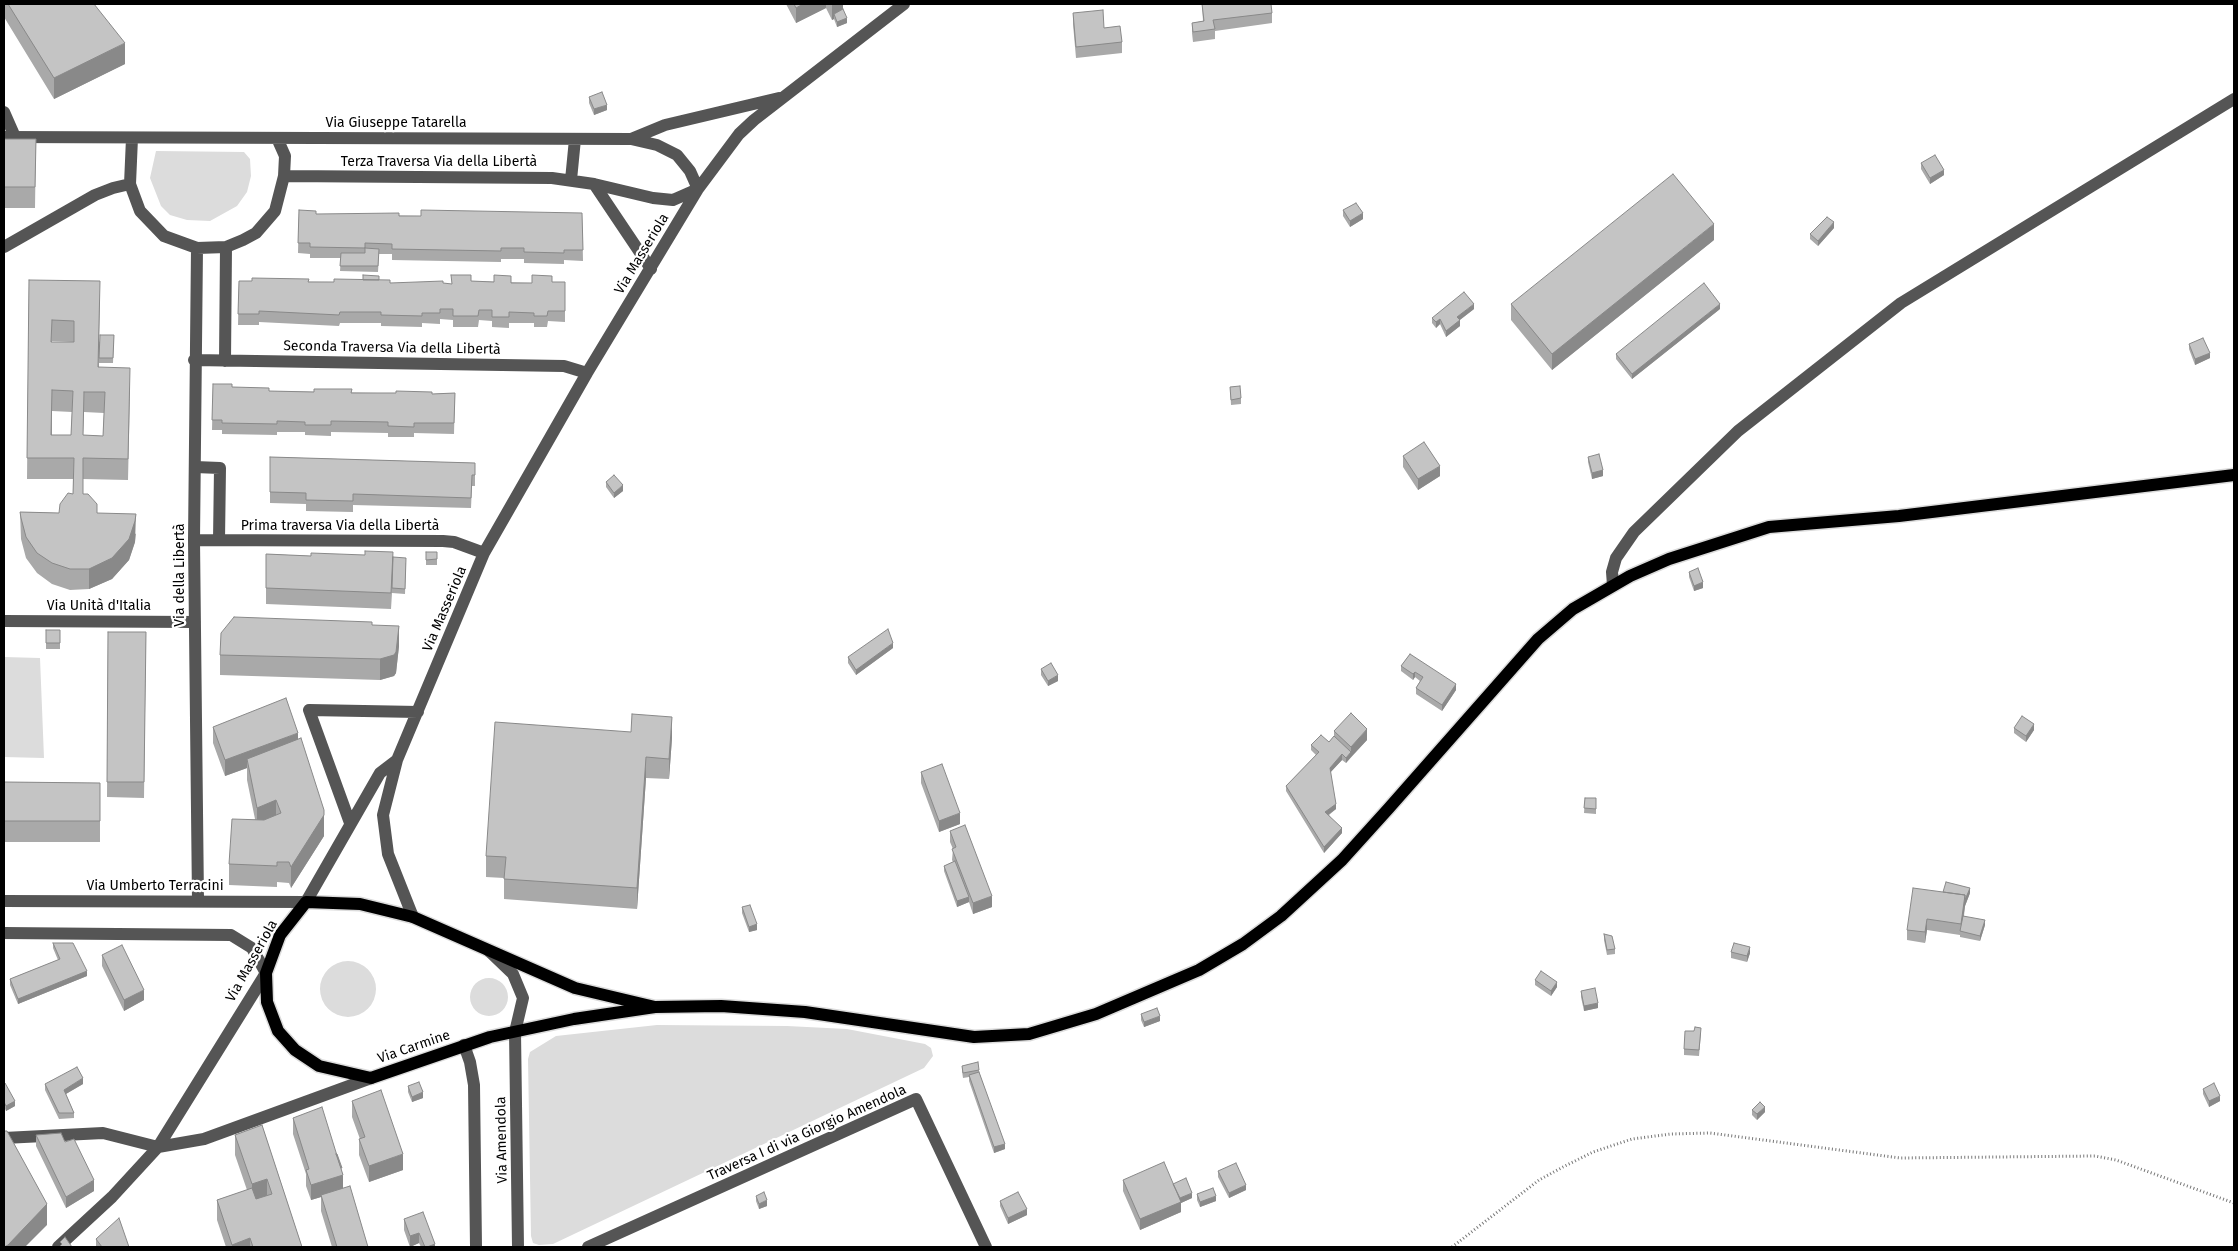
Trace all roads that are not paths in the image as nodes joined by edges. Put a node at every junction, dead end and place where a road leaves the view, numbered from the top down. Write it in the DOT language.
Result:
graph roads {
  1 [pos="904,4"];
  2 [pos="782,97"];
  3 [pos="2234,99"];
  4 [pos="4,112"];
  5 [pos="9,137"];
  6 [pos="132,138"];
  7 [pos="277,138"];
  8 [pos="575,139"];
  9 [pos="631,139"];
  10 [pos="284,176"];
  11 [pos="571,180"];
  12 [pos="130,184"];
  13 [pos="594,184"];
  14 [pos="698,189"];
  15 [pos="4,247"];
  16 [pos="226,247"];
  17 [pos="197,248"];
  18 [pos="651,269"];
  19 [pos="194,360"];
  20 [pos="226,361"];
  21 [pos="587,373"];
  22 [pos="195,467"];
  23 [pos="2234,475"];
  24 [pos="194,540"];
  25 [pos="219,540"];
  26 [pos="484,553"];
  27 [pos="1613,585"];
  28 [pos="4,621"];
  29 [pos="195,622"];
  30 [pos="418,712"];
  31 [pos="397,760"];
  32 [pos="350,823"];
  33 [pos="4,901"];
  34 [pos="198,901"];
  35 [pos="306,902"];
  36 [pos="413,917"];
  37 [pos="4,933"];
  38 [pos="489,951"];
  39 [pos="266,973"];
  40 [pos="655,1007"];
  41 [pos="515,1032"];
  42 [pos="464,1045"];
  43 [pos="371,1078"];
  44 [pos="4,1138"];
  45 [pos="158,1147"];
  46 [pos="58,1247"];
  47 [pos="476,1247"];
  48 [pos="518,1247"];
  49 [pos="588,1247"];
  50 [pos="986,1247"];
  1 -- 2 [label="street, Via Masseriola"];
  2 -- 9 [label="street, Via Giuseppe Tatarella"];
  2 -- 14 [label="street, Via Masseriola"];
  3 -- 27 [label="street"];
  4 -- 5 [label="street"];
  5 -- 6 [label="street, Via Giuseppe Tatarella"];
  6 -- 7 [label="street, Via Giuseppe Tatarella"];
  6 -- 12 [label="street"];
  7 -- 8 [label="street, Via Giuseppe Tatarella"];
  7 -- 10 [label="street"];
  8 -- 9 [label="street, Via Giuseppe Tatarella"];
  8 -- 11 [label="street"];
  9 -- 14 [label="street"];
  10 -- 11 [label="street, Terza Traversa Via della Libertà"];
  10 -- 16 [label="street"];
  11 -- 13 [label="street, Terza Traversa Via della Libertà"];
  12 -- 15 [label="street"];
  12 -- 17 [label="street"];
  13 -- 14 [label="street, Terza Traversa Via della Libertà"];
  13 -- 18 [label="street"];
  14 -- 18 [label="street, Via Masseriola"];
  16 -- 17 [label="street"];
  16 -- 20 [label="street"];
  17 -- 19 [label="street, Via della Libertà"];
  18 -- 21 [label="street, Via Masseriola"];
  19 -- 20 [label="street, Seconda Traversa Via della Libertà"];
  19 -- 22 [label="street, Via della Libertà"];
  20 -- 21 [label="street, Seconda Traversa Via della Libertà"];
  21 -- 26 [label="street, Via Masseriola"];
  22 -- 24 [label="street, Via della Libertà"];
  22 -- 25 [label="street"];
  23 -- 27 [label="main road"];
  24 -- 25 [label="street, Prima traversa Via della Libertà"];
  24 -- 29 [label="street, Via della Libertà"];
  25 -- 26 [label="street, Prima traversa Via della Libertà"];
  26 -- 30 [label="street, Via Masseriola"];
  27 -- 40 [label="main road"];
  28 -- 29 [label="street, Via Unità d'Italia"];
  29 -- 34 [label="street, Via della Libertà"];
  30 -- 31 [label="street, Via Masseriola"];
  30 -- 32 [label="street"];
  31 -- 32 [label="street, Via Masseriola"];
  31 -- 36 [label="street"];
  32 -- 35 [label="street, Via Masseriola"];
  33 -- 34 [label="street, Via Umberto Terracini"];
  34 -- 35 [label="street, Via Umberto Terracini"];
  35 -- 36 [label="main road"];
  35 -- 39 [label="main road, Via Masseriola"];
  36 -- 38 [label="main road"];
  37 -- 39 [label="street"];
  38 -- 40 [label="main road"];
  38 -- 41 [label="street, Via Amendola"];
  39 -- 43 [label="main road"];
  39 -- 45 [label="street, Via Masseriola"];
  40 -- 41 [label="main road, Via Carmine"];
  41 -- 42 [label="main road, Via Carmine"];
  41 -- 48 [label="street, Via Amendola"];
  42 -- 43 [label="main road, Via Carmine"];
  42 -- 47 [label="street, Via Amendola"];
  43 -- 45 [label="street, Via Carmine"];
  44 -- 45 [label="street"];
  45 -- 46 [label="street"];
  49 -- 50 [label="street, Traversa I di via Giorgio Amendola"];
}
